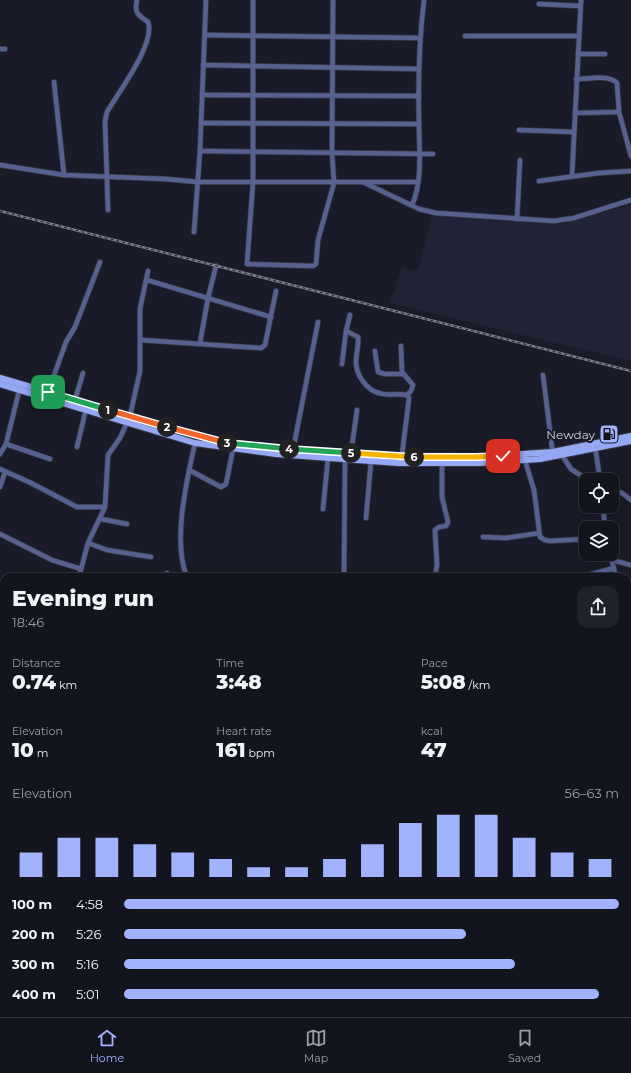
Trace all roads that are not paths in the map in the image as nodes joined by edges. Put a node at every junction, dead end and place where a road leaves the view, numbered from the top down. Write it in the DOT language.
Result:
graph roads {
  1 [pos="137,0"];
  2 [pos="206,0"];
  3 [pos="253,0"];
  4 [pos="333,0"];
  5 [pos="424,0"];
  6 [pos="581,0"];
  7 [pos="539,4"];
  8 [pos="580,6"];
  9 [pos="205,35"];
  10 [pos="465,36"];
  11 [pos="579,36"];
  12 [pos="252,37"];
  13 [pos="332,38"];
  14 [pos="420,38"];
  15 [pos="578,54"];
  16 [pos="605,54"];
  17 [pos="203,65"];
  18 [pos="252,66"];
  19 [pos="332,67"];
  20 [pos="419,70"];
  21 [pos="576,79"];
  22 [pos="54,82"];
  23 [pos="202,95"];
  24 [pos="252,95"];
  25 [pos="332,96"];
  26 [pos="419,96"];
  27 [pos="619,112"];
  28 [pos="575,113"];
  29 [pos="201,123"];
  30 [pos="252,123"];
  31 [pos="332,124"];
  32 [pos="419,124"];
  33 [pos="519,130"];
  34 [pos="574,132"];
  35 [pos="200,151"];
  36 [pos="251,152"];
  37 [pos="332,153"];
  38 [pos="419,154"];
  39 [pos="433,154"];
  40 [pos="631,156"];
  41 [pos="520,160"];
  42 [pos="0,165"];
  43 [pos="631,171"];
  44 [pos="64,174"];
  45 [pos="105,176"];
  46 [pos="572,176"];
  47 [pos="539,181"];
  48 [pos="198,182"];
  49 [pos="252,182"];
  50 [pos="334,182"];
  51 [pos="363,182"];
  52 [pos="418,182"];
  53 [pos="631,200"];
  54 [pos="412,205"];
  55 [pos="108,210"];
  56 [pos="517,219"];
  57 [pos="194,232"];
  58 [pos="100,262"];
  59 [pos="216,266"];
  60 [pos="148,271"];
  61 [pos="146,280"];
  62 [pos="276,291"];
  63 [pos="208,298"];
  64 [pos="350,315"];
  65 [pos="271,317"];
  66 [pos="318,322"];
  67 [pos="346,331"];
  68 [pos="141,340"];
  69 [pos="200,343"];
  70 [pos="401,346"];
  71 [pos="375,351"];
  72 [pos="342,364"];
  73 [pos="83,373"];
  74 [pos="403,374"];
  75 [pos="543,375"];
  76 [pos="0,378"];
  77 [pos="0,384"];
  78 [pos="20,386"];
  79 [pos="47,394"];
  80 [pos="407,395"];
  81 [pos="75,400"];
  82 [pos="86,408"];
  83 [pos="357,410"];
  84 [pos="129,419"];
  85 [pos="631,436"];
  86 [pos="631,441"];
  87 [pos="195,442"];
  88 [pos="6,444"];
  89 [pos="76,446"];
  90 [pos="595,446"];
  91 [pos="233,449"];
  92 [pos="293,450"];
  93 [pos="351,453"];
  94 [pos="0,454"];
  95 [pos="557,454"];
  96 [pos="402,456"];
  97 [pos="524,457"];
  98 [pos="328,458"];
  99 [pos="50,459"];
  100 [pos="345,460"];
  101 [pos="371,462"];
  102 [pos="401,463"];
  103 [pos="442,463"];
  104 [pos="0,469"];
  105 [pos="189,470"];
  106 [pos="5,472"];
  107 [pos="599,473"];
  108 [pos="579,474"];
  109 [pos="0,487"];
  110 [pos="619,492"];
  111 [pos="631,500"];
  112 [pos="105,507"];
  113 [pos="323,509"];
  114 [pos="366,518"];
  115 [pos="101,519"];
  116 [pos="127,524"];
  117 [pos="539,533"];
  118 [pos="0,534"];
  119 [pos="483,537"];
  120 [pos="579,539"];
  121 [pos="88,543"];
  122 [pos="151,557"];
  123 [pos="612,561"];
  124 [pos="616,561"];
  125 [pos="631,565"];
  126 [pos="614,568"];
  127 [pos="81,569"];
  128 [pos="80,573"];
  129 [pos="187,573"];
  130 [pos="344,573"];
  131 [pos="436,573"];
  132 [pos="596,573"];
  133 [pos="615,573"];
  1 -- 45 [label="street"];
  2 -- 9 [label="street"];
  3 -- 12 [label="street"];
  4 -- 13 [label="street"];
  5 -- 14 [label="street"];
  6 -- 8 [label="street"];
  7 -- 8 [label="street"];
  8 -- 11 [label="street"];
  9 -- 12 [label="street"];
  9 -- 17 [label="street"];
  10 -- 11 [label="street"];
  11 -- 15 [label="street"];
  12 -- 13 [label="street"];
  12 -- 18 [label="street"];
  13 -- 14 [label="street"];
  13 -- 19 [label="street"];
  14 -- 20 [label="street"];
  15 -- 16 [label="street"];
  15 -- 21 [label="street"];
  17 -- 18 [label="street"];
  17 -- 23 [label="street"];
  18 -- 19 [label="street"];
  18 -- 24 [label="street"];
  19 -- 20 [label="street"];
  19 -- 25 [label="street"];
  20 -- 26 [label="street"];
  21 -- 27 [label="street"];
  21 -- 28 [label="street"];
  22 -- 44 [label="street"];
  23 -- 24 [label="street"];
  23 -- 29 [label="street"];
  24 -- 25 [label="street"];
  24 -- 30 [label="street"];
  25 -- 26 [label="street"];
  25 -- 31 [label="street"];
  26 -- 32 [label="street"];
  27 -- 28 [label="street"];
  27 -- 40 [label="street"];
  28 -- 34 [label="street"];
  29 -- 30 [label="street"];
  29 -- 35 [label="street"];
  30 -- 31 [label="street"];
  30 -- 36 [label="street"];
  31 -- 32 [label="street"];
  31 -- 37 [label="street"];
  32 -- 38 [label="street"];
  33 -- 34 [label="street"];
  34 -- 46 [label="street"];
  35 -- 36 [label="street"];
  35 -- 48 [label="street"];
  36 -- 37 [label="street"];
  36 -- 49 [label="street"];
  37 -- 38 [label="street"];
  37 -- 50 [label="street"];
  38 -- 39 [label="street"];
  38 -- 52 [label="street"];
  41 -- 56 [label="street"];
  42 -- 44 [label="street"];
  43 -- 46 [label="street"];
  44 -- 45 [label="street"];
  45 -- 48 [label="street"];
  45 -- 55 [label="street"];
  46 -- 47 [label="street"];
  48 -- 49 [label="street"];
  48 -- 57 [label="street"];
  49 -- 50 [label="street"];
  49 -- 50 [label="street"];
  50 -- 51 [label="street"];
  51 -- 52 [label="street"];
  51 -- 54 [label="street"];
  52 -- 54 [label="street"];
  53 -- 56 [label="street"];
  54 -- 56 [label="street"];
  58 -- 79 [label="street"];
  59 -- 63 [label="street"];
  60 -- 61 [label="street"];
  61 -- 63 [label="street"];
  61 -- 68 [label="street"];
  62 -- 65 [label="street"];
  63 -- 65 [label="street"];
  63 -- 69 [label="street"];
  64 -- 67 [label="street"];
  65 -- 69 [label="street"];
  66 -- 92 [label="street"];
  67 -- 72 [label="street"];
  67 -- 80 [label="street"];
  68 -- 69 [label="street"];
  68 -- 84 [label="street"];
  70 -- 74 [label="street"];
  71 -- 74 [label="street"];
  73 -- 81 [label="street"];
  74 -- 80 [label="street"];
  75 -- 95 [label="street"];
  76 -- 78 [label="main road"];
  77 -- 78 [label="main road"];
  78 -- 79 [label="main road"];
  78 -- 88 [label="street"];
  79 -- 81 [label="main road"];
  79 -- 82 [label="main road"];
  80 -- 96 [label="street"];
  81 -- 84 [label="main road"];
  82 -- 84 [label="main road"];
  82 -- 89 [label="street"];
  83 -- 93 [label="street"];
  84 -- 87 [label="main road"];
  84 -- 92 [label="main road"];
  84 -- 112 [label="street"];
  85 -- 90 [label="main road"];
  86 -- 90 [label="main road"];
  87 -- 91 [label="main road"];
  87 -- 105 [label="street"];
  88 -- 94 [label="street"];
  88 -- 99 [label="street"];
  90 -- 95 [label="main road"];
  90 -- 107 [label="street"];
  91 -- 98 [label="main road"];
  91 -- 105 [label="street"];
  92 -- 93 [label="main road"];
  93 -- 96 [label="main road"];
  95 -- 97 [label="main road"];
  95 -- 108 [label="street"];
  96 -- 97 [label="main road"];
  96 -- 102 [label="street"];
  97 -- 103 [label="main road"];
  97 -- 117 [label="street"];
  98 -- 100 [label="main road"];
  98 -- 113 [label="street"];
  100 -- 101 [label="main road"];
  100 -- 130 [label="street"];
  101 -- 102 [label="main road"];
  101 -- 114 [label="street"];
  102 -- 103 [label="main road"];
  103 -- 131 [label="street"];
  104 -- 106 [label="street"];
  105 -- 129 [label="street"];
  106 -- 109 [label="street"];
  106 -- 112 [label="street"];
  110 -- 111 [label="street"];
  112 -- 115 [label="street"];
  115 -- 116 [label="street"];
  115 -- 121 [label="street"];
  117 -- 119 [label="street"];
  117 -- 120 [label="street"];
  118 -- 127 [label="street"];
  121 -- 122 [label="street"];
  121 -- 127 [label="street"];
  123 -- 126 [label="street"];
  124 -- 125 [label="street"];
  126 -- 132 [label="street"];
  126 -- 133 [label="street"];
  127 -- 128 [label="street"];
}
